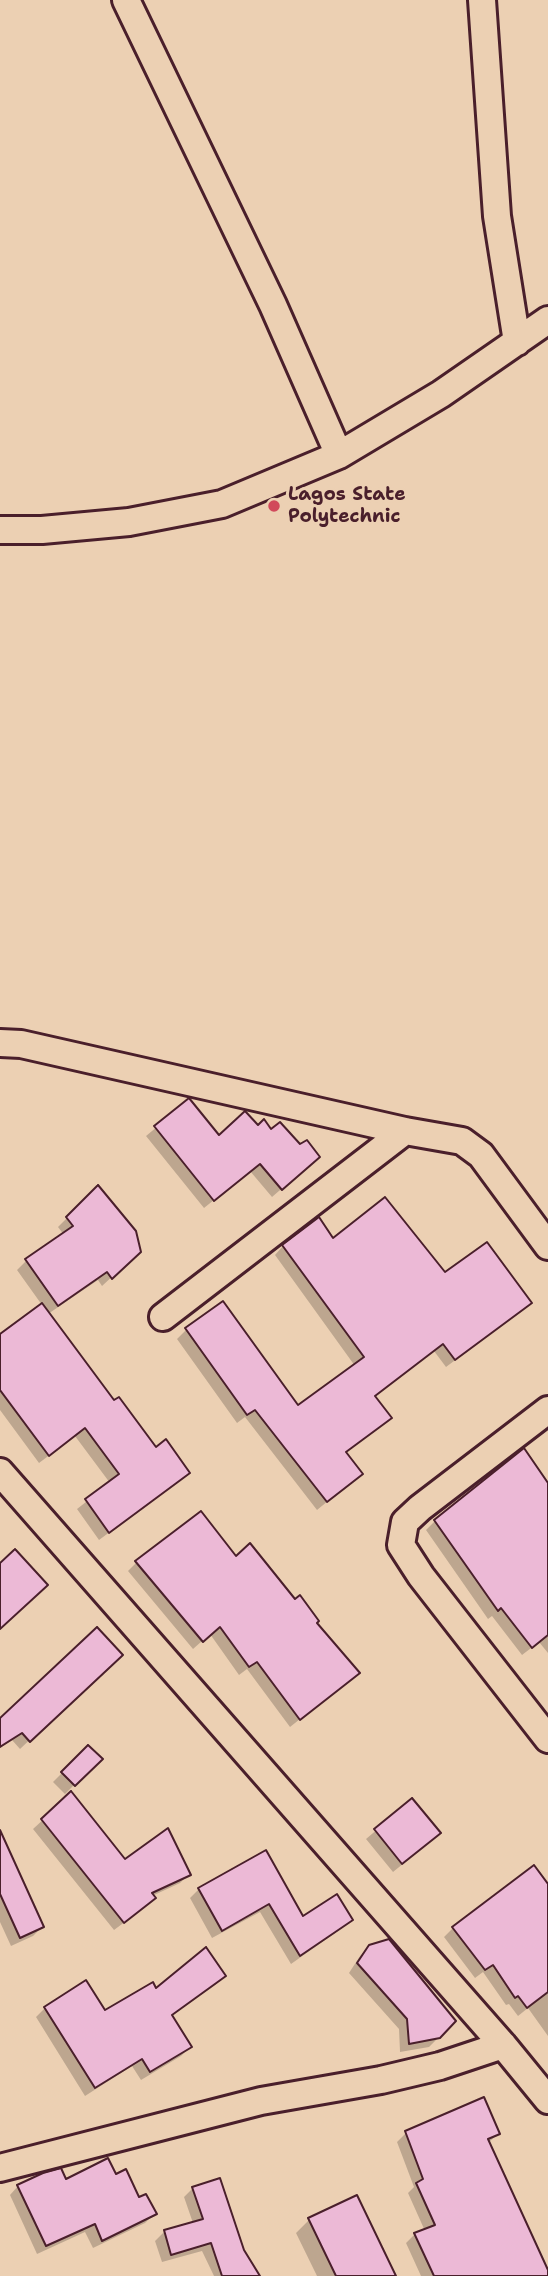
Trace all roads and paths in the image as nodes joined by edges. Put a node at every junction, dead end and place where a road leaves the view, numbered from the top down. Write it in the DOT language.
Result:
graph roads {
  1 [pos="126,0"];
  2 [pos="482,0"];
  3 [pos="548,320"];
  4 [pos="517,342"];
  5 [pos="339,456"];
  6 [pos="0,530"];
  7 [pos="0,1043"];
  8 [pos="405,1131"];
  9 [pos="548,1246"];
  10 [pos="163,1317"];
  11 [pos="548,1410"];
  12 [pos="0,1472"];
  13 [pos="548,1739"];
  14 [pos="503,2045"];
  15 [pos="548,2100"];
  16 [pos="0,2168"];
  1 -- 5 [label="street"];
  2 -- 4 [label="street"];
  3 -- 4 [label="street"];
  4 -- 5 [label="street"];
  5 -- 6 [label="street"];
  7 -- 8 [label="street"];
  8 -- 9 [label="street"];
  8 -- 10 [label="street"];
  11 -- 13 [label="street"];
  12 -- 14 [label="street"];
  14 -- 15 [label="street"];
  14 -- 16 [label="street"];
}
